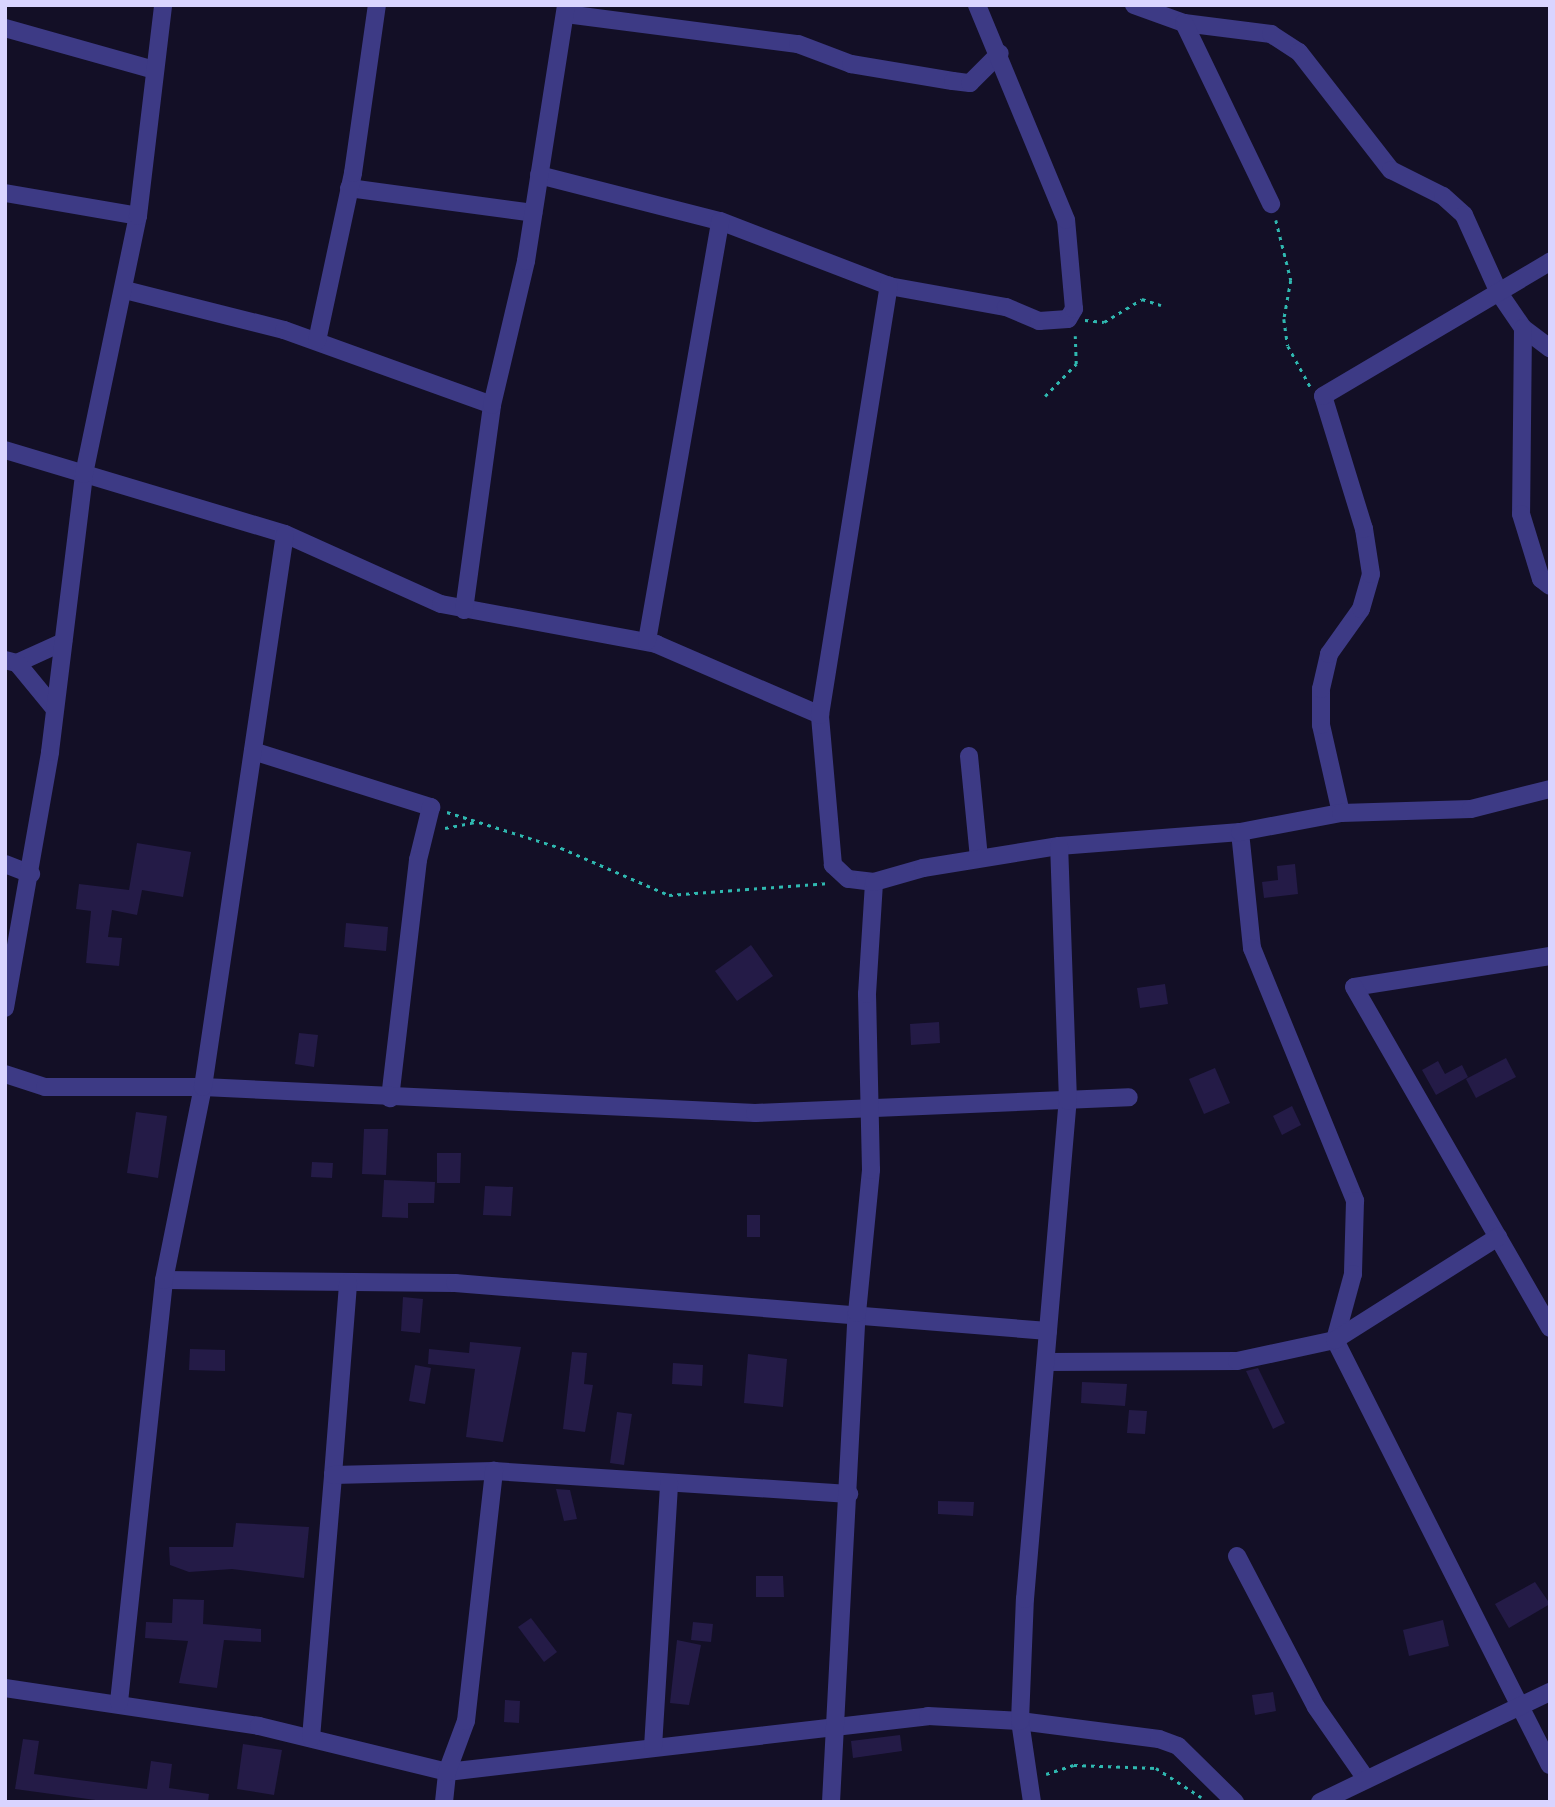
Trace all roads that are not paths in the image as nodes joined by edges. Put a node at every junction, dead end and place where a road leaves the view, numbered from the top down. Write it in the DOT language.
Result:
graph roads {
  1 [pos="163,5"];
  2 [pos="377,5"];
  3 [pos="977,5"];
  4 [pos="1134,5"];
  5 [pos="566,10"];
  6 [pos="1184,23"];
  7 [pos="5,28"];
  8 [pos="1000,53"];
  9 [pos="151,69"];
  10 [pos="539,175"];
  11 [pos="349,188"];
  12 [pos="5,193"];
  13 [pos="1271,204"];
  14 [pos="533,213"];
  15 [pos="138,216"];
  16 [pos="720,221"];
  17 [pos="1550,262"];
  18 [pos="889,286"];
  19 [pos="125,290"];
  20 [pos="1499,293"];
  21 [pos="1523,327"];
  22 [pos="317,341"];
  23 [pos="1550,348"];
  24 [pos="492,405"];
  25 [pos="5,450"];
  26 [pos="84,474"];
  27 [pos="285,534"];
  28 [pos="1550,586"];
  29 [pos="464,610"];
  30 [pos="647,641"];
  31 [pos="63,642"];
  32 [pos="11,661"];
  33 [pos="54,708"];
  34 [pos="820,715"];
  35 [pos="254,751"];
  36 [pos="969,756"];
  37 [pos="1550,789"];
  38 [pos="1341,813"];
  39 [pos="1240,832"];
  40 [pos="1059,846"];
  41 [pos="979,858"];
  42 [pos="5,864"];
  43 [pos="31,874"];
  44 [pos="874,882"];
  45 [pos="1550,956"];
  46 [pos="5,1008"];
  47 [pos="5,1074"];
  48 [pos="203,1087"];
  49 [pos="1129,1097"];
  50 [pos="390,1098"];
  51 [pos="1068,1101"];
  52 [pos="873,1105"];
  53 [pos="1498,1237"];
  54 [pos="164,1280"];
  55 [pos="348,1283"];
  56 [pos="857,1313"];
  57 [pos="1550,1328"];
  58 [pos="1048,1331"];
  59 [pos="1335,1340"];
  60 [pos="1047,1362"];
  61 [pos="494,1471"];
  62 [pos="333,1475"];
  63 [pos="669,1483"];
  64 [pos="849,1494"];
  65 [pos="1237,1556"];
  66 [pos="5,1688"];
  67 [pos="1550,1692"];
  68 [pos="119,1702"];
  69 [pos="1521,1706"];
  70 [pos="1020,1721"];
  71 [pos="838,1725"];
  72 [pos="312,1738"];
  73 [pos="653,1747"];
  74 [pos="1550,1765"];
  75 [pos="447,1772"];
  76 [pos="1366,1779"];
  77 [pos="444,1802"];
  78 [pos="831,1802"];
  79 [pos="1032,1802"];
  80 [pos="1235,1802"];
  81 [pos="1320,1802"];
  1 -- 9 [label="street"];
  2 -- 11 [label="street"];
  3 -- 8 [label="street"];
  4 -- 6 [label="street"];
  5 -- 8 [label="street"];
  5 -- 10 [label="street"];
  6 -- 13 [label="street"];
  6 -- 20 [label="street"];
  7 -- 9 [label="street"];
  8 -- 18 [label="street"];
  9 -- 15 [label="street"];
  10 -- 14 [label="street"];
  10 -- 16 [label="street"];
  11 -- 14 [label="street"];
  11 -- 22 [label="street"];
  12 -- 15 [label="street"];
  14 -- 24 [label="street"];
  15 -- 19 [label="street"];
  16 -- 18 [label="street"];
  16 -- 30 [label="street"];
  17 -- 20 [label="street"];
  18 -- 34 [label="street"];
  19 -- 22 [label="street"];
  19 -- 26 [label="street"];
  20 -- 21 [label="street"];
  20 -- 38 [label="street"];
  21 -- 23 [label="street"];
  21 -- 28 [label="street"];
  22 -- 24 [label="street"];
  24 -- 29 [label="street"];
  25 -- 26 [label="street"];
  26 -- 27 [label="street"];
  26 -- 31 [label="street"];
  27 -- 29 [label="street"];
  27 -- 35 [label="street"];
  29 -- 30 [label="street"];
  30 -- 34 [label="street"];
  31 -- 32 [label="street"];
  31 -- 33 [label="street"];
  32 -- 33 [label="street"];
  33 -- 43 [label="street"];
  34 -- 44 [label="street"];
  35 -- 48 [label="street"];
  35 -- 50 [label="street"];
  36 -- 41 [label="street"];
  37 -- 38 [label="street"];
  38 -- 39 [label="street"];
  39 -- 40 [label="street"];
  39 -- 59 [label="street"];
  40 -- 41 [label="street"];
  40 -- 51 [label="street"];
  41 -- 44 [label="street"];
  42 -- 43 [label="street"];
  43 -- 46 [label="street"];
  44 -- 52 [label="street"];
  45 -- 53 [label="street"];
  47 -- 48 [label="street"];
  48 -- 50 [label="street"];
  48 -- 54 [label="street"];
  49 -- 51 [label="street"];
  50 -- 52 [label="street"];
  51 -- 52 [label="street"];
  51 -- 58 [label="street"];
  52 -- 56 [label="street"];
  53 -- 57 [label="street"];
  53 -- 59 [label="street"];
  54 -- 55 [label="street"];
  54 -- 68 [label="street"];
  55 -- 56 [label="street"];
  55 -- 62 [label="street"];
  56 -- 58 [label="street"];
  56 -- 64 [label="street"];
  58 -- 60 [label="street"];
  59 -- 60 [label="street"];
  59 -- 69 [label="street"];
  60 -- 70 [label="street"];
  61 -- 62 [label="street"];
  61 -- 63 [label="street"];
  61 -- 75 [label="street"];
  62 -- 72 [label="street"];
  63 -- 64 [label="street"];
  63 -- 73 [label="street"];
  64 -- 71 [label="street"];
  65 -- 76 [label="street"];
  66 -- 68 [label="street"];
  67 -- 69 [label="street"];
  68 -- 72 [label="street"];
  69 -- 74 [label="street"];
  69 -- 76 [label="street"];
  70 -- 71 [label="street"];
  70 -- 79 [label="street"];
  70 -- 80 [label="street"];
  71 -- 73 [label="street"];
  71 -- 78 [label="street"];
  72 -- 75 [label="street"];
  73 -- 75 [label="street"];
  75 -- 77 [label="street"];
  76 -- 81 [label="street"];
}
